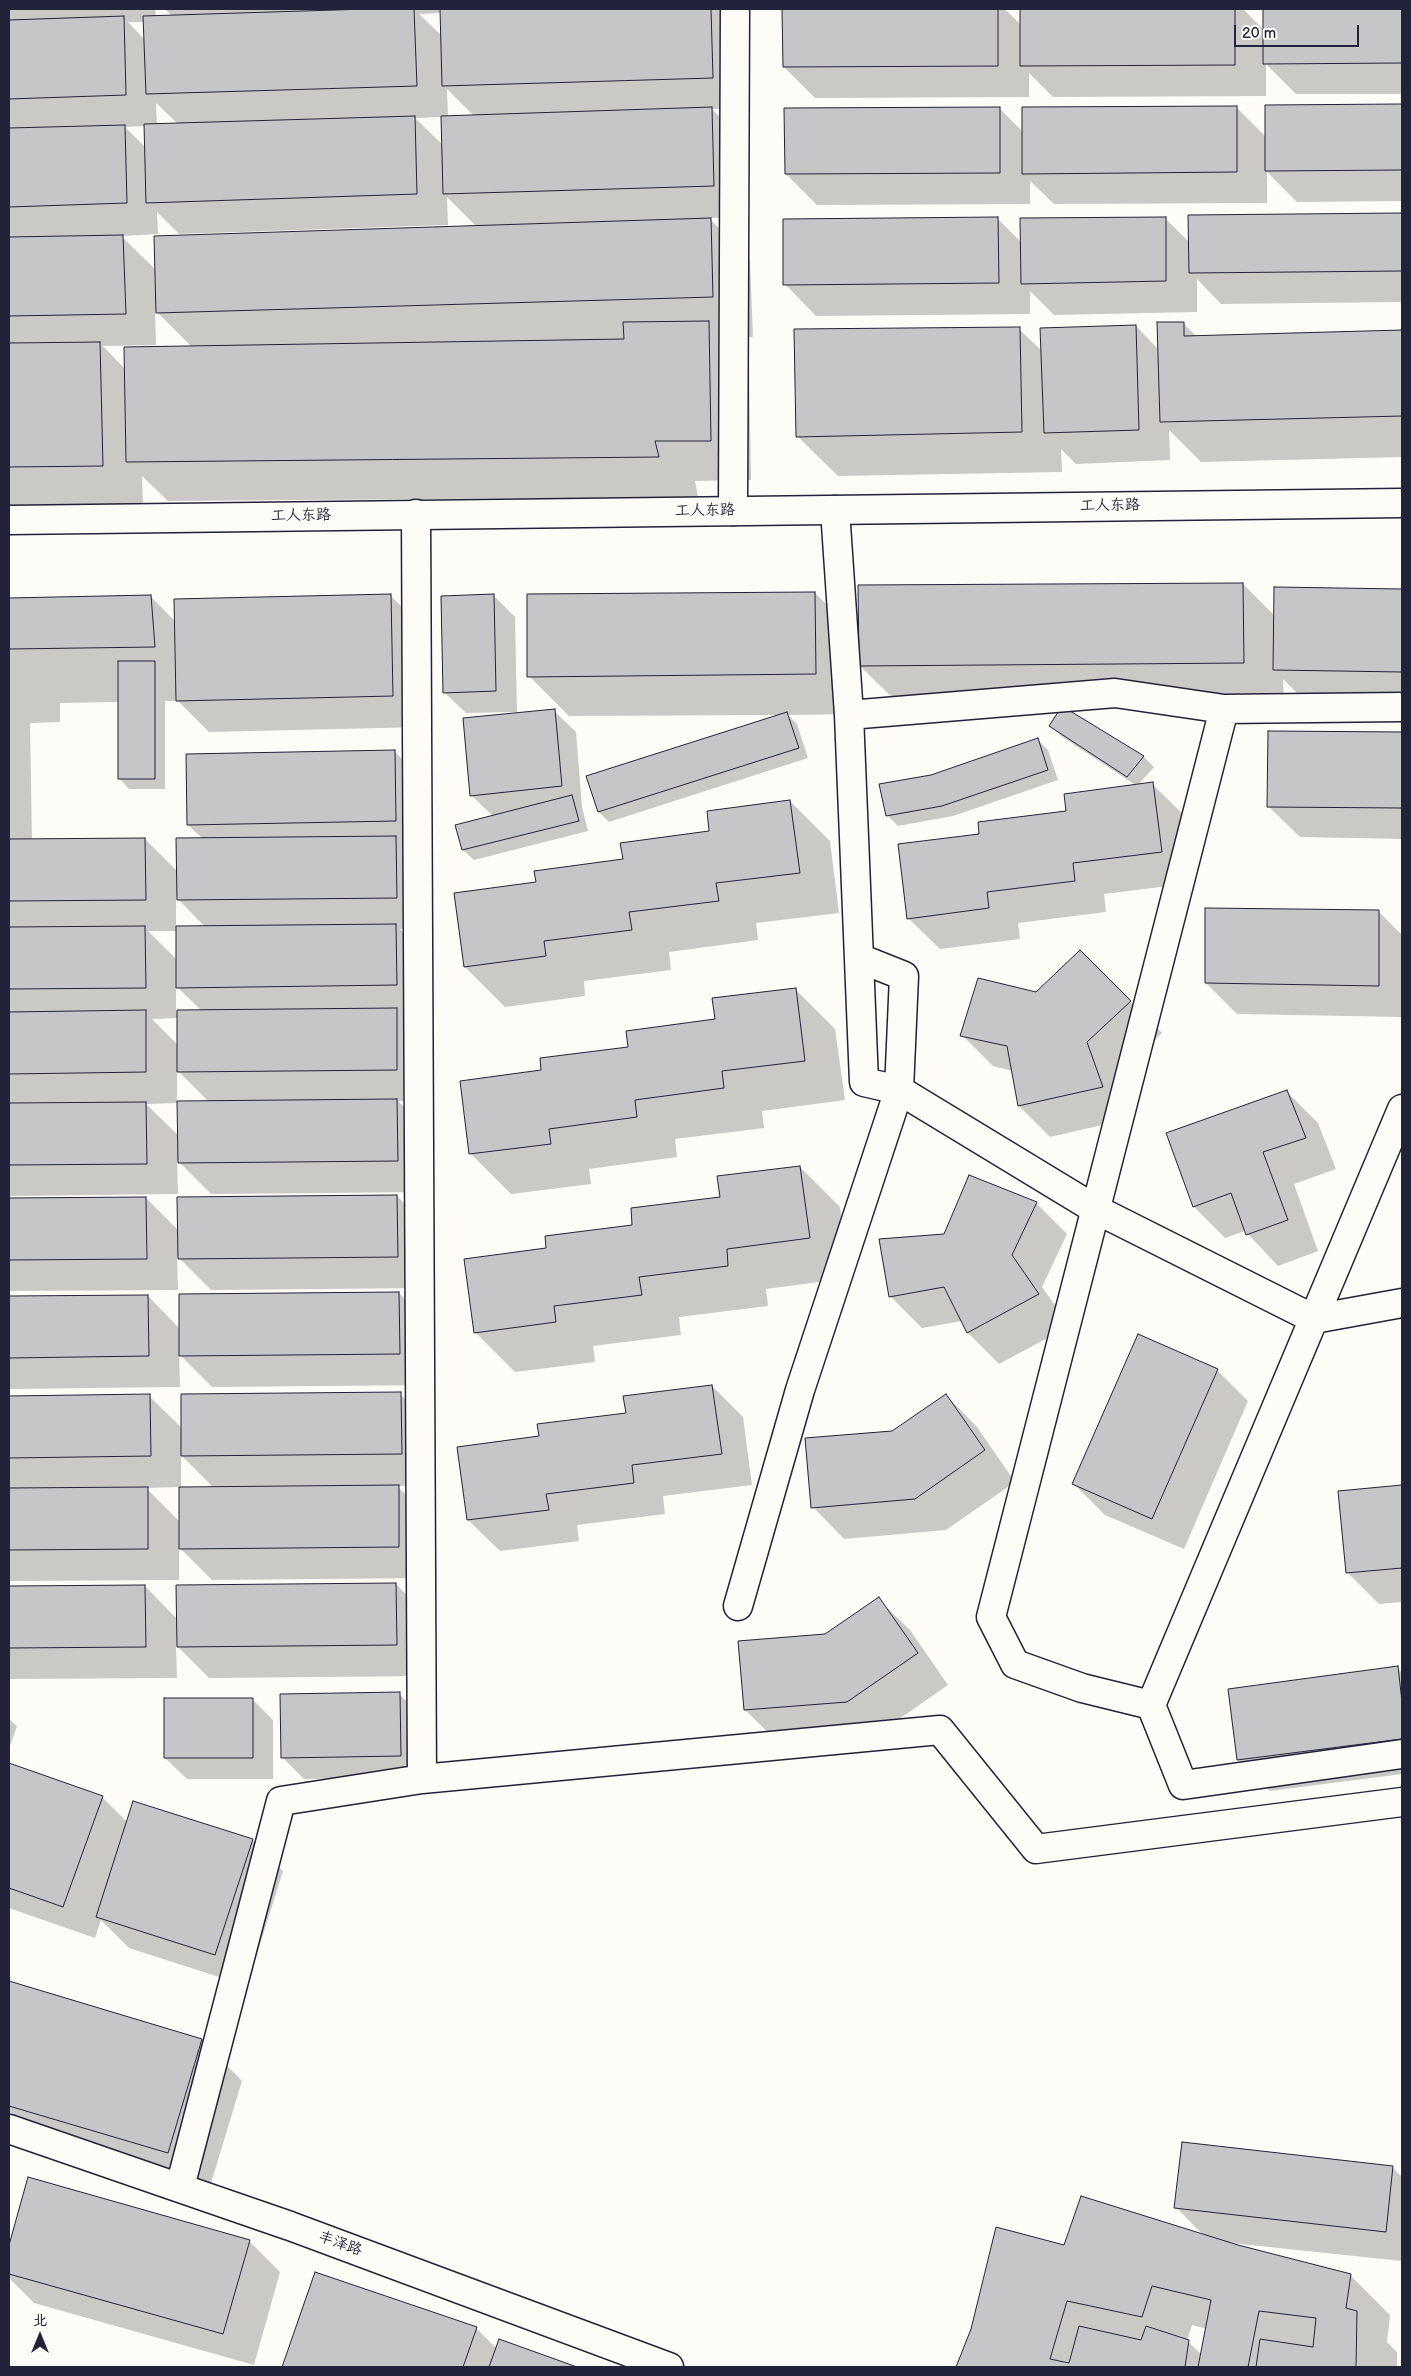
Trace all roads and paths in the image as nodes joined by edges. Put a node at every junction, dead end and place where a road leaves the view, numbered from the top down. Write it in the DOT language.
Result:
graph roads {
  1 [pos="734,9"];
  2 [pos="1402,503"];
  3 [pos="835,510"];
  4 [pos="733,511"];
  5 [pos="416,514"];
  6 [pos="9,520"];
  7 [pos="1224,708"];
  8 [pos="1402,708"];
  9 [pos="849,715"];
  10 [pos="859,958"];
  11 [pos="899,1090"];
  12 [pos="1402,1110"];
  13 [pos="1095,1209"];
  14 [pos="1402,1304"];
  15 [pos="1314,1319"];
  16 [pos="738,1606"];
  17 [pos="1151,1706"];
  18 [pos="1402,1754"];
  19 [pos="422,1778"];
  20 [pos="1402,1802"];
  21 [pos="9,2129"];
  22 [pos="180,2187"];
  23 [pos="669,2367"];
  1 -- 4 [label="street"];
  2 -- 3 [label="street, 工人东路"];
  3 -- 4 [label="street, 工人东路"];
  3 -- 9 [label="street"];
  4 -- 5 [label="street, 工人东路"];
  5 -- 6 [label="street, 工人东路"];
  5 -- 19 [label="street"];
  7 -- 8 [label="street"];
  7 -- 9 [label="street"];
  7 -- 13 [label="street"];
  9 -- 10 [label="street"];
  10 -- 11 [label="street"];
  10 -- 11 [label="street"];
  11 -- 13 [label="street"];
  11 -- 16 [label="street"];
  12 -- 15 [label="street"];
  13 -- 15 [label="street"];
  13 -- 17 [label="street"];
  14 -- 15 [label="street"];
  15 -- 17 [label="street"];
  17 -- 18 [label="street"];
  19 -- 20 [label="street"];
  19 -- 22 [label="street"];
  21 -- 22 [label="street, 丰泽路"];
  22 -- 23 [label="street, 丰泽路"];
}
